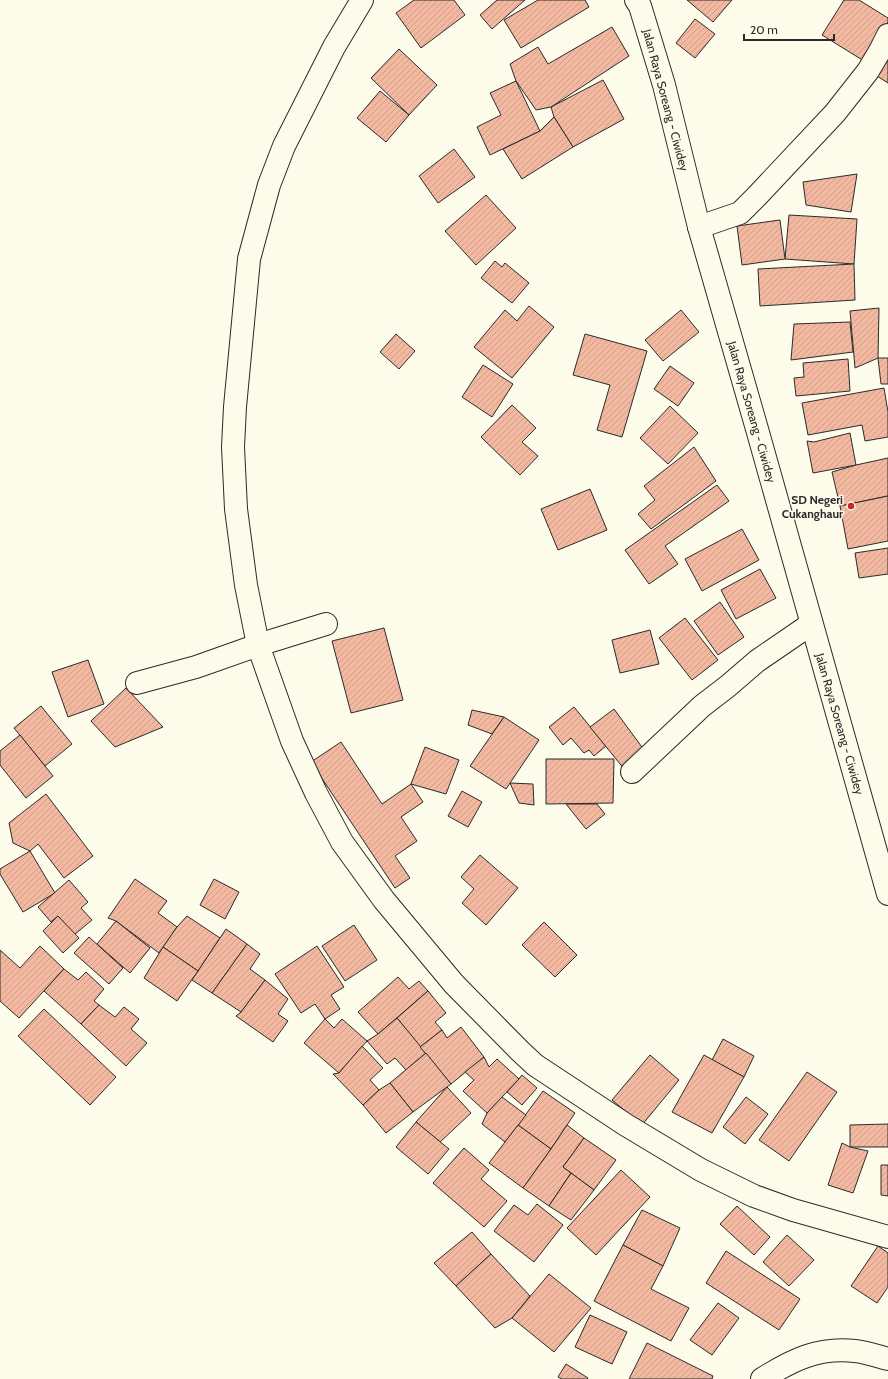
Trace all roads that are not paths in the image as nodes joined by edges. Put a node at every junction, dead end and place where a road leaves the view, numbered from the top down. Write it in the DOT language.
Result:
graph roads {
  1 [pos="362,0"];
  2 [pos="636,0"];
  3 [pos="888,35"];
  4 [pos="699,227"];
  5 [pos="326,624"];
  6 [pos="811,624"];
  7 [pos="258,645"];
  8 [pos="137,683"];
  9 [pos="632,772"];
  10 [pos="888,894"];
  11 [pos="888,1237"];
  12 [pos="888,1359"];
  13 [pos="762,1379"];
  1 -- 7 [label="main road"];
  2 -- 4 [label="main road, Jalan Raya Soreang - Ciwidey"];
  3 -- 4 [label="main road"];
  4 -- 6 [label="main road, Jalan Raya Soreang - Ciwidey"];
  5 -- 7 [label="main road"];
  6 -- 9 [label="main road"];
  6 -- 10 [label="main road, Jalan Raya Soreang - Ciwidey"];
  7 -- 8 [label="main road"];
  7 -- 11 [label="main road"];
  12 -- 13 [label="main road"];
}
